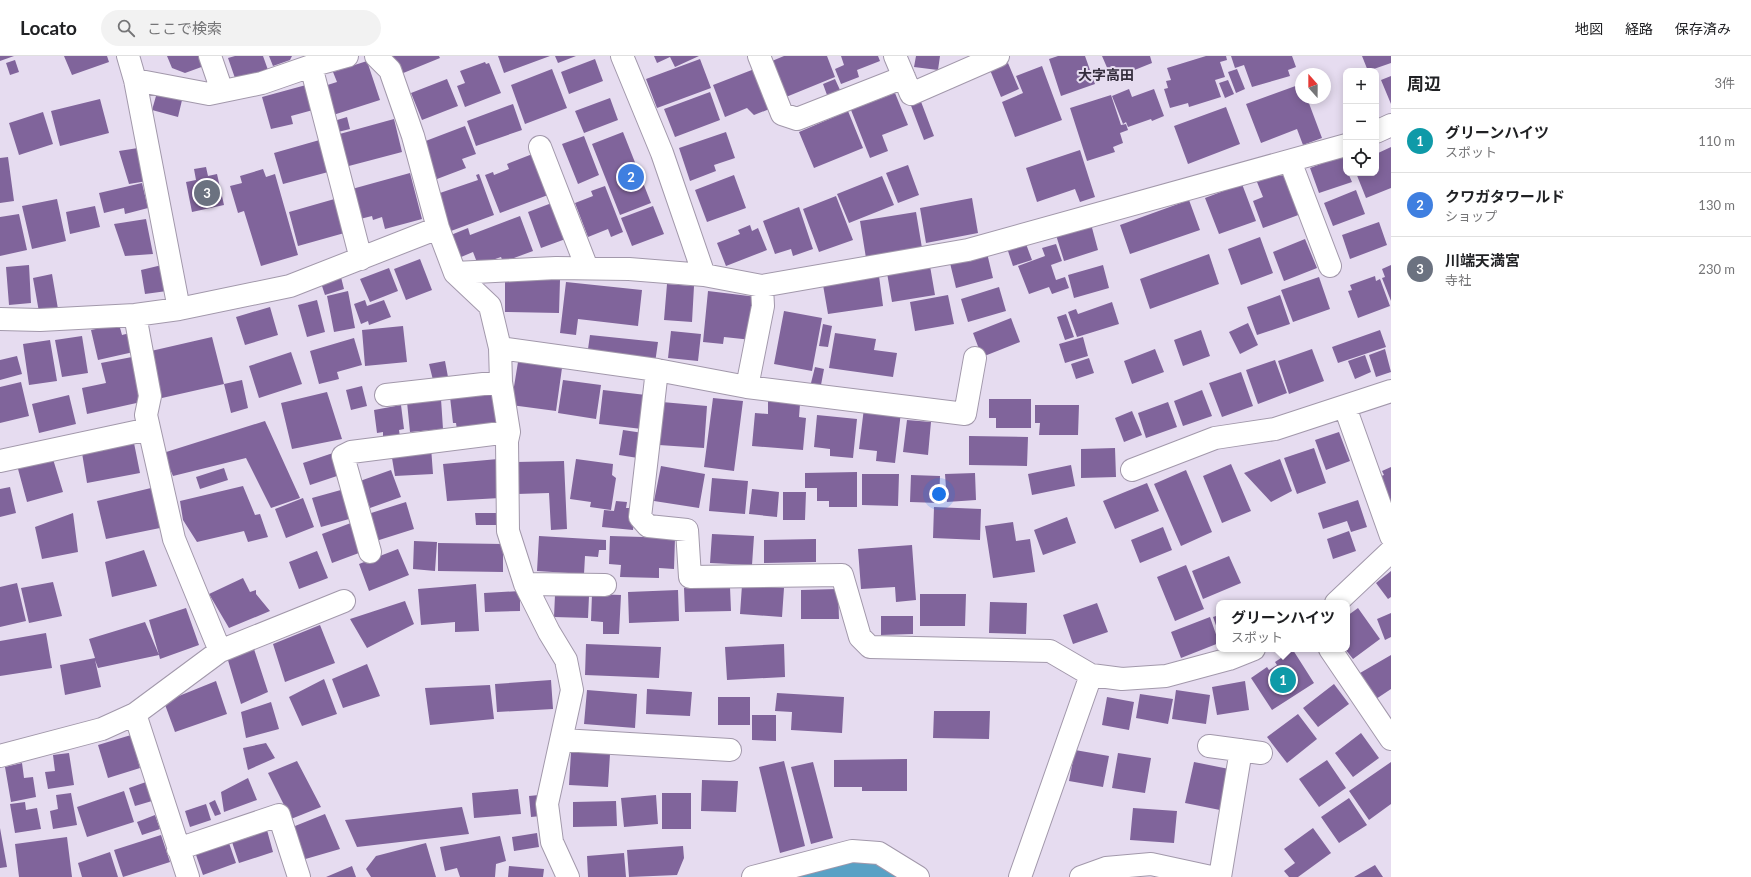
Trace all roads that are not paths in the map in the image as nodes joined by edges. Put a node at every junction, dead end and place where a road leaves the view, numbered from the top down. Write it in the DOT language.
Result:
graph roads {
  1 [pos="128,56"];
  2 [pos="210,56"];
  3 [pos="347,56"];
  4 [pos="376,56"];
  5 [pos="622,56"];
  6 [pos="759,56"];
  7 [pos="896,56"];
  8 [pos="998,56"];
  9 [pos="311,66"];
  10 [pos="904,77"];
  11 [pos="135,80"];
  12 [pos="222,91"];
  13 [pos="1391,126"];
  14 [pos="1379,131"];
  15 [pos="1343,146"];
  16 [pos="540,147"];
  17 [pos="1290,161"];
  18 [pos="438,228"];
  19 [pos="361,259"];
  20 [pos="1330,266"];
  21 [pos="587,268"];
  22 [pos="455,273"];
  23 [pos="704,275"];
  24 [pos="762,286"];
  25 [pos="179,309"];
  26 [pos="136,315"];
  27 [pos="0,319"];
  28 [pos="500,348"];
  29 [pos="975,358"];
  30 [pos="657,370"];
  31 [pos="502,382"];
  32 [pos="747,387"];
  33 [pos="1391,391"];
  34 [pos="386,396"];
  35 [pos="1345,407"];
  36 [pos="149,429"];
  37 [pos="509,432"];
  38 [pos="0,461"];
  39 [pos="1132,470"];
  40 [pos="1391,536"];
  41 [pos="1391,551"];
  42 [pos="370,552"];
  43 [pos="525,584"];
  44 [pos="605,584"];
  45 [pos="1339,600"];
  46 [pos="344,601"];
  47 [pos="220,651"];
  48 [pos="1246,652"];
  49 [pos="1332,652"];
  50 [pos="1091,674"];
  51 [pos="135,714"];
  52 [pos="562,740"];
  53 [pos="1391,740"];
  54 [pos="1209,746"];
  55 [pos="730,750"];
  56 [pos="0,756"];
  57 [pos="178,849"];
  58 [pos="188,877"];
  59 [pos="299,877"];
  60 [pos="568,877"];
  61 [pos="753,877"];
  62 [pos="918,877"];
  63 [pos="1020,877"];
  64 [pos="1082,877"];
  65 [pos="1211,877"];
  66 [pos="1220,877"];
  1 -- 11 [label="street"];
  2 -- 12 [label="street"];
  3 -- 9 [label="street"];
  4 -- 18 [label="street"];
  5 -- 23 [label="street"];
  6 -- 10 [label="street"];
  7 -- 10 [label="street"];
  8 -- 10 [label="street"];
  9 -- 12 [label="street"];
  9 -- 19 [label="street"];
  11 -- 12 [label="street"];
  11 -- 25 [label="street"];
  13 -- 14 [label="street"];
  15 -- 17 [label="street"];
  16 -- 21 [label="street"];
  17 -- 20 [label="street"];
  17 -- 24 [label="street"];
  18 -- 19 [label="street"];
  18 -- 22 [label="street"];
  19 -- 25 [label="street"];
  21 -- 22 [label="street"];
  21 -- 23 [label="street"];
  22 -- 28 [label="street"];
  23 -- 24 [label="street"];
  24 -- 32 [label="street"];
  25 -- 26 [label="street"];
  26 -- 27 [label="street"];
  26 -- 36 [label="street"];
  28 -- 30 [label="street"];
  28 -- 31 [label="street"];
  29 -- 32 [label="street"];
  30 -- 32 [label="street"];
  30 -- 50 [label="street"];
  31 -- 34 [label="street"];
  31 -- 37 [label="street"];
  33 -- 35 [label="street"];
  35 -- 39 [label="street"];
  35 -- 40 [label="street"];
  36 -- 38 [label="street"];
  36 -- 47 [label="street"];
  37 -- 42 [label="street"];
  37 -- 43 [label="street"];
  41 -- 45 [label="street"];
  43 -- 44 [label="street"];
  43 -- 52 [label="street"];
  46 -- 47 [label="street"];
  47 -- 51 [label="street"];
  48 -- 50 [label="street"];
  49 -- 53 [label="street"];
  50 -- 63 [label="street"];
  51 -- 56 [label="street"];
  51 -- 57 [label="street"];
  52 -- 55 [label="street"];
  52 -- 60 [label="street"];
  54 -- 66 [label="street"];
  57 -- 58 [label="street"];
  57 -- 59 [label="street"];
  61 -- 62 [label="street"];
  64 -- 65 [label="street"];
}
